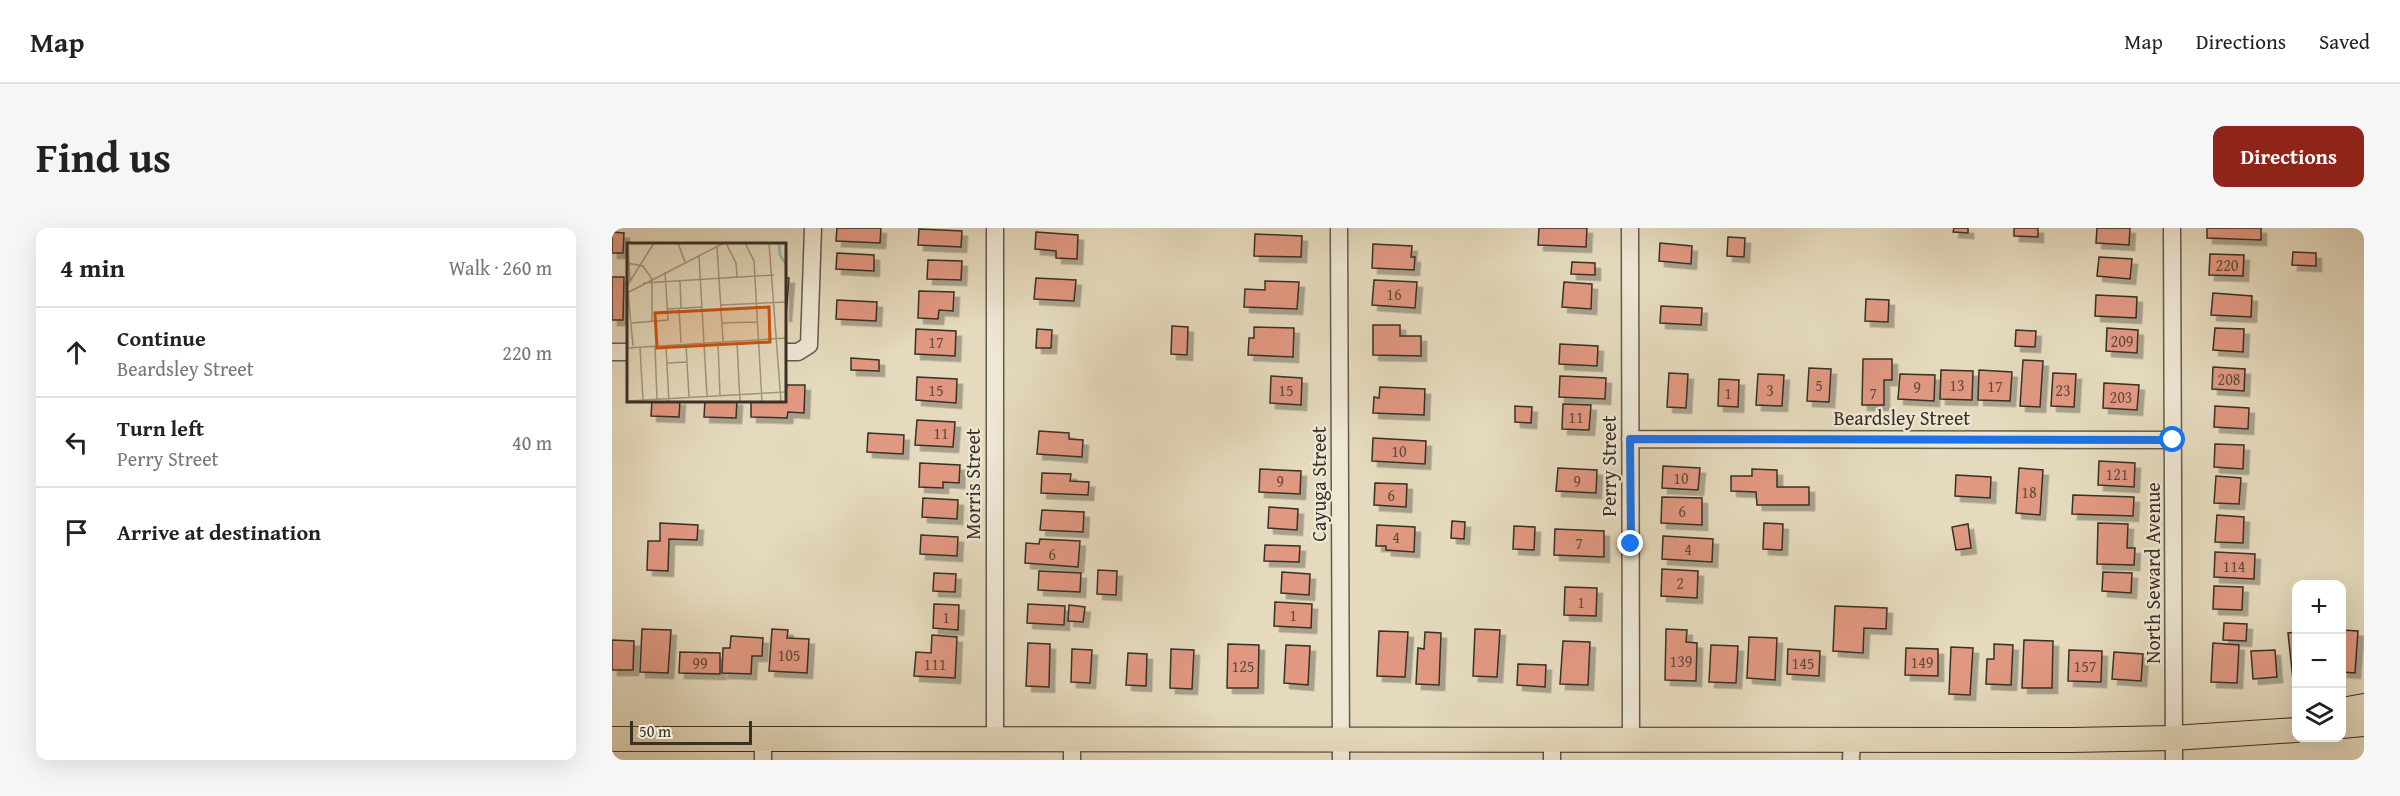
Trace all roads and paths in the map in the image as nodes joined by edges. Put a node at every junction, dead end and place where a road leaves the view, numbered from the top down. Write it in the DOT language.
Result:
graph roads {
  1 [pos="813,228"];
  2 [pos="995,228"];
  3 [pos="1339,228"];
  4 [pos="1630,228"];
  5 [pos="2172,228"];
  6 [pos="786,352"];
  7 [pos="1630,439"];
  8 [pos="2173,440"];
  9 [pos="2364,706"];
  10 [pos="2346,709"];
  11 [pos="2292,718"];
  12 [pos="2364,724"];
  13 [pos="2346,726"];
  14 [pos="2292,731"];
  15 [pos="612,739"];
  16 [pos="994,740"];
  17 [pos="1631,740"];
  18 [pos="2173,749"];
  19 [pos="763,750"];
  20 [pos="1072,750"];
  21 [pos="1341,750"];
  22 [pos="1552,750"];
  23 [pos="1851,750"];
  1 -- 6 [label="street"];
  2 -- 16 [label="street, Morris Street"];
  3 -- 21 [label="street, Cayuga Street"];
  4 -- 7 [label="street, Perry Street"];
  5 -- 8 [label="street, North Seward Avenue"];
  7 -- 8 [label="street, Beardsley Street"];
  7 -- 17 [label="street, Perry Street"];
  8 -- 18 [label="street, North Seward Avenue"];
  9 -- 10 [label="highway"];
  11 -- 18 [label="highway"];
  12 -- 13 [label="highway"];
  14 -- 18 [label="highway"];
  15 -- 19 [label="highway"];
  16 -- 19 [label="highway"];
  16 -- 20 [label="highway"];
  17 -- 22 [label="highway"];
  17 -- 23 [label="highway"];
  18 -- 23 [label="highway"];
  20 -- 21 [label="highway"];
  21 -- 22 [label="highway"];
}
